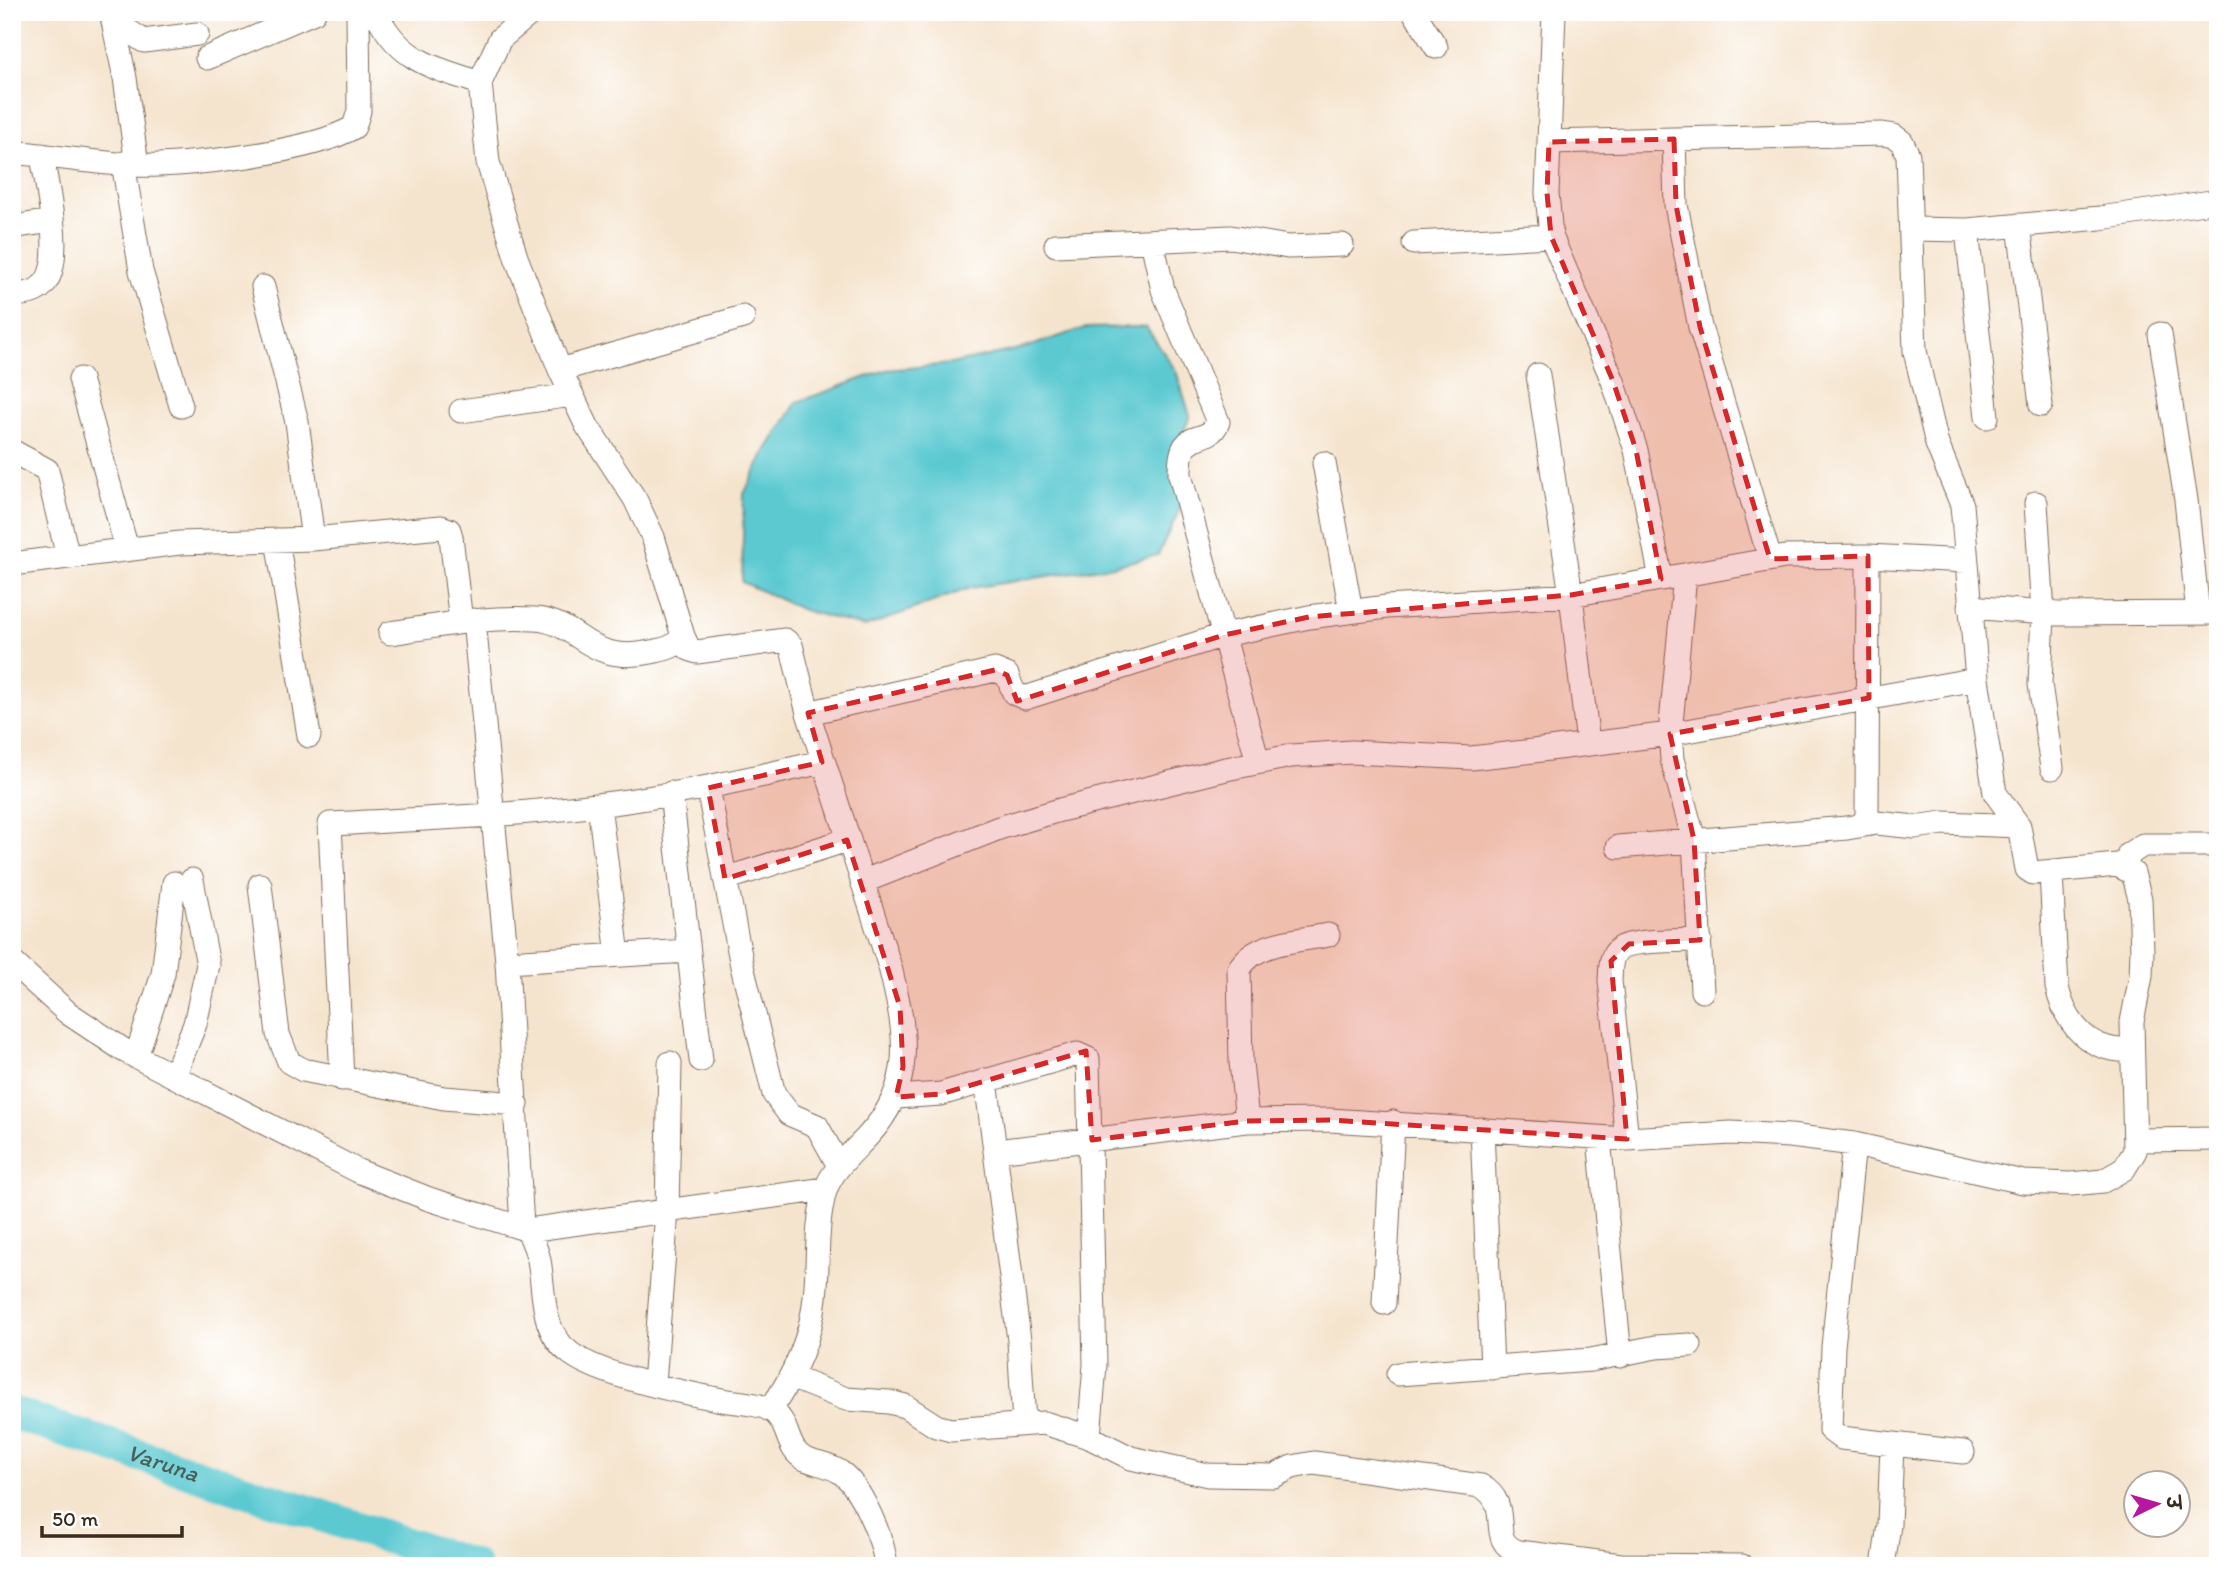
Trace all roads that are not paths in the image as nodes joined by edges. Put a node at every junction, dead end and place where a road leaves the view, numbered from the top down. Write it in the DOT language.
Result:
graph roads {
  1 [pos="314,12"];
  2 [pos="358,12"];
  3 [pos="376,12"];
  4 [pos="532,12"];
  5 [pos="1413,12"];
  6 [pos="1554,12"];
  7 [pos="112,17"];
  8 [pos="197,34"];
  9 [pos="1436,47"];
  10 [pos="206,58"];
  11 [pos="480,83"];
  12 [pos="1674,139"];
  13 [pos="1549,142"];
  14 [pos="12,152"];
  15 [pos="42,155"];
  16 [pos="130,164"];
  17 [pos="2218,201"];
  18 [pos="52,221"];
  19 [pos="2019,225"];
  20 [pos="12,228"];
  21 [pos="1913,229"];
  22 [pos="1967,230"];
  23 [pos="1552,236"];
  24 [pos="1152,241"];
  25 [pos="1414,243"];
  26 [pos="1056,245"];
  27 [pos="1342,245"];
  28 [pos="263,287"];
  29 [pos="12,295"];
  30 [pos="743,317"];
  31 [pos="2160,334"];
  32 [pos="560,370"];
  33 [pos="1538,375"];
  34 [pos="80,379"];
  35 [pos="572,395"];
  36 [pos="2041,405"];
  37 [pos="181,406"];
  38 [pos="461,411"];
  39 [pos="1987,418"];
  40 [pos="12,451"];
  41 [pos="1324,463"];
  42 [pos="2036,503"];
  43 [pos="313,538"];
  44 [pos="277,540"];
  45 [pos="127,548"];
  46 [pos="68,556"];
  47 [pos="1868,556"];
  48 [pos="1770,559"];
  49 [pos="1966,561"];
  50 [pos="12,564"];
  51 [pos="1685,575"];
  52 [pos="1661,579"];
  53 [pos="1571,595"];
  54 [pos="1970,607"];
  55 [pos="1351,611"];
  56 [pos="2043,613"];
  57 [pos="2208,613"];
  58 [pos="467,621"];
  59 [pos="390,633"];
  60 [pos="1224,635"];
  61 [pos="683,636"];
  62 [pos="1977,679"];
  63 [pos="1869,698"];
  64 [pos="808,713"];
  65 [pos="1670,734"];
  66 [pos="309,736"];
  67 [pos="1587,744"];
  68 [pos="822,762"];
  69 [pos="1258,762"];
  70 [pos="2052,768"];
  71 [pos="708,788"];
  72 [pos="671,793"];
  73 [pos="599,805"];
  74 [pos="491,816"];
  75 [pos="1860,826"];
  76 [pos="2019,826"];
  77 [pos="847,840"];
  78 [pos="1694,841"];
  79 [pos="2218,845"];
  80 [pos="1618,846"];
  81 [pos="2126,867"];
  82 [pos="2051,873"];
  83 [pos="725,879"];
  84 [pos="862,881"];
  85 [pos="260,885"];
  86 [pos="1328,935"];
  87 [pos="1700,940"];
  88 [pos="688,951"];
  89 [pos="618,955"];
  90 [pos="12,962"];
  91 [pos="507,962"];
  92 [pos="1702,991"];
  93 [pos="2132,1050"];
  94 [pos="136,1057"];
  95 [pos="701,1060"];
  96 [pos="670,1063"];
  97 [pos="174,1076"];
  98 [pos="342,1079"];
  99 [pos="986,1080"];
  100 [pos="896,1097"];
  101 [pos="517,1104"];
  102 [pos="1247,1121"];
  103 [pos="1393,1122"];
  104 [pos="1482,1129"];
  105 [pos="1600,1138"];
  106 [pos="1627,1139"];
  107 [pos="2218,1139"];
  108 [pos="1092,1140"];
  109 [pos="2136,1140"];
  110 [pos="1854,1144"];
  111 [pos="996,1151"];
  112 [pos="839,1167"];
  113 [pos="826,1189"];
  114 [pos="667,1211"];
  115 [pos="525,1229"];
  116 [pos="1384,1303"];
  117 [pos="1690,1345"];
  118 [pos="1620,1356"];
  119 [pos="1492,1368"];
  120 [pos="1398,1374"];
  121 [pos="793,1378"];
  122 [pos="654,1384"];
  123 [pos="770,1410"];
  124 [pos="1024,1424"];
  125 [pos="1089,1437"];
  126 [pos="1892,1444"];
  127 [pos="1963,1452"];
  128 [pos="886,1566"];
  129 [pos="1742,1566"];
  130 [pos="1883,1566"];
  1 -- 10 [label="street"];
  2 -- 16 [label="street"];
  3 -- 11 [label="street"];
  4 -- 11 [label="street"];
  5 -- 9 [label="street"];
  6 -- 13 [label="street"];
  7 -- 8 [label="street"];
  7 -- 16 [label="street"];
  11 -- 32 [label="street"];
  12 -- 13 [label="street"];
  12 -- 21 [label="street"];
  12 -- 48 [label="street"];
  13 -- 23 [label="street"];
  14 -- 15 [label="street"];
  15 -- 16 [label="street"];
  15 -- 18 [label="street"];
  16 -- 37 [label="street"];
  17 -- 19 [label="street"];
  18 -- 20 [label="street"];
  18 -- 29 [label="street"];
  19 -- 22 [label="street"];
  19 -- 36 [label="street"];
  21 -- 22 [label="street"];
  21 -- 49 [label="street"];
  22 -- 39 [label="street"];
  23 -- 25 [label="street"];
  23 -- 52 [label="street"];
  24 -- 26 [label="street"];
  24 -- 27 [label="street"];
  24 -- 60 [label="street"];
  28 -- 43 [label="street"];
  30 -- 32 [label="street"];
  31 -- 57 [label="street"];
  32 -- 35 [label="street"];
  33 -- 53 [label="street"];
  34 -- 45 [label="street"];
  35 -- 38 [label="street"];
  35 -- 61 [label="street"];
  40 -- 46 [label="street"];
  41 -- 55 [label="street"];
  42 -- 56 [label="street"];
  43 -- 44 [label="street"];
  43 -- 58 [label="street"];
  44 -- 45 [label="street"];
  44 -- 66 [label="street"];
  45 -- 46 [label="street"];
  46 -- 50 [label="street"];
  47 -- 48 [label="street"];
  47 -- 49 [label="street"];
  47 -- 63 [label="street"];
  48 -- 51 [label="street"];
  49 -- 54 [label="street"];
  51 -- 52 [label="street"];
  51 -- 65 [label="street"];
  52 -- 53 [label="street"];
  53 -- 55 [label="street"];
  53 -- 67 [label="street"];
  54 -- 56 [label="street"];
  54 -- 62 [label="street"];
  55 -- 60 [label="street"];
  56 -- 57 [label="street"];
  56 -- 70 [label="street"];
  58 -- 59 [label="street"];
  58 -- 61 [label="street"];
  58 -- 74 [label="street"];
  60 -- 64 [label="street"];
  60 -- 69 [label="street"];
  61 -- 64 [label="street"];
  62 -- 63 [label="street"];
  62 -- 76 [label="street"];
  63 -- 65 [label="street"];
  63 -- 75 [label="street"];
  64 -- 68 [label="street"];
  65 -- 67 [label="street"];
  65 -- 78 [label="street"];
  67 -- 69 [label="street"];
  68 -- 71 [label="street"];
  68 -- 77 [label="street"];
  69 -- 84 [label="street"];
  71 -- 72 [label="street"];
  71 -- 83 [label="street"];
  72 -- 73 [label="street"];
  72 -- 88 [label="street"];
  73 -- 74 [label="street"];
  73 -- 89 [label="street"];
  74 -- 91 [label="street"];
  74 -- 98 [label="street"];
  75 -- 76 [label="street"];
  75 -- 78 [label="street"];
  76 -- 82 [label="street"];
  77 -- 83 [label="street"];
  77 -- 84 [label="street"];
  78 -- 80 [label="street"];
  78 -- 87 [label="street"];
  79 -- 81 [label="street"];
  81 -- 82 [label="street"];
  81 -- 93 [label="street"];
  82 -- 93 [label="street"];
  83 -- 112 [label="street"];
  84 -- 100 [label="street"];
  85 -- 98 [label="street"];
  86 -- 102 [label="street"];
  87 -- 92 [label="street"];
  87 -- 106 [label="street"];
  88 -- 89 [label="street"];
  88 -- 95 [label="street"];
  89 -- 91 [label="street"];
  90 -- 94 [label="street"];
  91 -- 101 [label="street"];
  93 -- 109 [label="street"];
  94 -- 97 [label="street"];
  94 -- 97 [label="street"];
  96 -- 114 [label="street"];
  97 -- 115 [label="street"];
  98 -- 101 [label="street"];
  99 -- 100 [label="street"];
  99 -- 108 [label="street"];
  99 -- 111 [label="street"];
  100 -- 112 [label="street"];
  101 -- 115 [label="street"];
  102 -- 103 [label="street"];
  102 -- 108 [label="street"];
  103 -- 104 [label="street"];
  103 -- 116 [label="street"];
  104 -- 105 [label="street"];
  104 -- 119 [label="street"];
  105 -- 106 [label="street"];
  105 -- 118 [label="street"];
  106 -- 110 [label="street"];
  107 -- 109 [label="street"];
  108 -- 111 [label="street"];
  108 -- 125 [label="street"];
  109 -- 110 [label="street"];
  110 -- 126 [label="street"];
  111 -- 124 [label="street"];
  112 -- 113 [label="street"];
  113 -- 114 [label="street"];
  113 -- 121 [label="street"];
  114 -- 115 [label="street"];
  114 -- 122 [label="street"];
  115 -- 122 [label="street"];
  117 -- 118 [label="street"];
  118 -- 119 [label="street"];
  119 -- 120 [label="street"];
  121 -- 123 [label="street"];
  121 -- 124 [label="street"];
  122 -- 123 [label="street"];
  123 -- 128 [label="street"];
  124 -- 125 [label="street"];
  125 -- 129 [label="street"];
  126 -- 127 [label="street"];
  126 -- 130 [label="street"];
}
